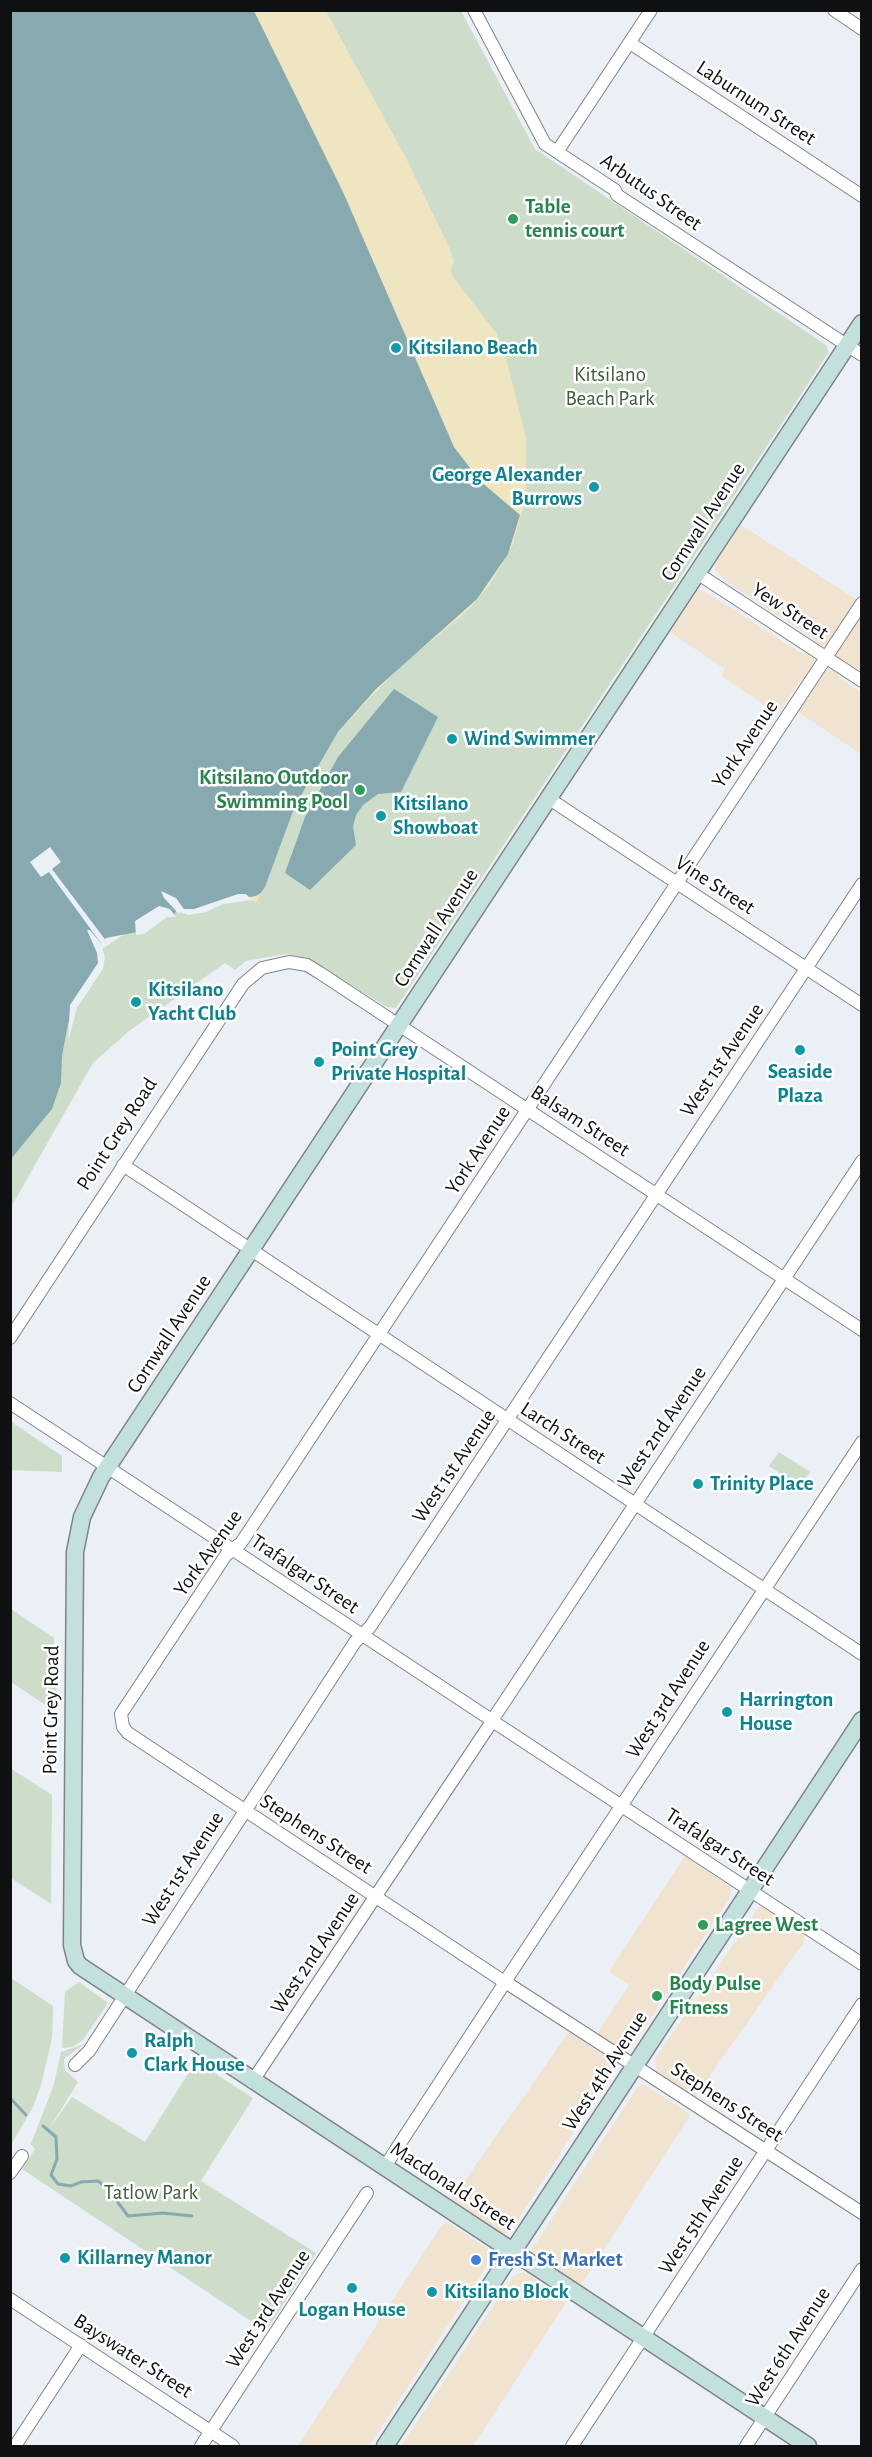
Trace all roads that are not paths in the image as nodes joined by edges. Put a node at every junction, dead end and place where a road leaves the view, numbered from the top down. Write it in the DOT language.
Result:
graph roads {
  1 [pos="474,10"];
  2 [pos="651,10"];
  3 [pos="834,10"];
  4 [pos="861,29"];
  5 [pos="630,43"];
  6 [pos="557,152"];
  7 [pos="861,196"];
  8 [pos="861,323"];
  9 [pos="847,345"];
  10 [pos="861,355"];
  11 [pos="697,573"];
  12 [pos="861,603"];
  13 [pos="825,658"];
  14 [pos="861,681"];
  15 [pos="548,798"];
  16 [pos="676,882"];
  17 [pos="861,884"];
  18 [pos="271,965"];
  19 [pos="807,968"];
  20 [pos="861,1005"];
  21 [pos="399,1025"];
  22 [pos="528,1109"];
  23 [pos="861,1161"];
  24 [pos="123,1165"];
  25 [pos="657,1194"];
  26 [pos="252,1250"];
  27 [pos="785,1279"];
  28 [pos="861,1330"];
  29 [pos="379,1335"];
  30 [pos="10,1338"];
  31 [pos="11,1403"];
  32 [pos="508,1420"];
  33 [pos="861,1442"];
  34 [pos="108,1467"];
  35 [pos="634,1504"];
  36 [pos="234,1549"];
  37 [pos="764,1590"];
  38 [pos="362,1636"];
  39 [pos="861,1654"];
  40 [pos="122,1714"];
  41 [pos="861,1720"];
  42 [pos="492,1721"];
  43 [pos="621,1805"];
  44 [pos="245,1810"];
  45 [pos="750,1890"];
  46 [pos="375,1896"];
  47 [pos="76,1960"];
  48 [pos="861,1964"];
  49 [pos="505,1982"];
  50 [pos="124,1995"];
  51 [pos="861,2004"];
  52 [pos="75,2065"];
  53 [pos="635,2066"];
  54 [pos="252,2082"];
  55 [pos="766,2151"];
  56 [pos="22,2156"];
  57 [pos="384,2168"];
  58 [pos="10,2172"];
  59 [pos="368,2193"];
  60 [pos="861,2214"];
  61 [pos="512,2253"];
  62 [pos="861,2269"];
  63 [pos="10,2299"];
  64 [pos="643,2338"];
  65 [pos="81,2345"];
  66 [pos="765,2419"];
  67 [pos="211,2431"];
  68 [pos="15,2446"];
  69 [pos="201,2446"];
  70 [pos="234,2446"];
  71 [pos="385,2446"];
  72 [pos="572,2446"];
  73 [pos="746,2446"];
  74 [pos="808,2446"];
  1 -- 6 [label="street, Arbutus Street"];
  2 -- 5 [label="street"];
  3 -- 4 [label="street"];
  5 -- 6 [label="street"];
  5 -- 7 [label="street, Laburnum Street"];
  6 -- 9 [label="street, Arbutus Street"];
  8 -- 9 [label="main road, Cornwall Avenue"];
  9 -- 10 [label="street, Arbutus Street"];
  9 -- 11 [label="main road, Cornwall Avenue"];
  11 -- 13 [label="street, Yew Street"];
  11 -- 15 [label="main road, Cornwall Avenue"];
  12 -- 13 [label="street, York Avenue"];
  13 -- 14 [label="street, Yew Street"];
  13 -- 16 [label="street, York Avenue"];
  15 -- 16 [label="street, Vine Street"];
  15 -- 21 [label="main road, Cornwall Avenue"];
  16 -- 19 [label="street, Vine Street"];
  16 -- 22 [label="street, York Avenue"];
  17 -- 19 [label="street, West 1st Avenue"];
  18 -- 21 [label="street, Balsam Street"];
  18 -- 24 [label="street, Point Grey Road"];
  19 -- 20 [label="street, Vine Street"];
  19 -- 25 [label="street, West 1st Avenue"];
  21 -- 22 [label="street, Balsam Street"];
  21 -- 26 [label="main road, Cornwall Avenue"];
  22 -- 25 [label="street, Balsam Street"];
  22 -- 29 [label="street, York Avenue"];
  23 -- 27 [label="street, West 2nd Avenue"];
  24 -- 26 [label="street, Larch Street"];
  24 -- 30 [label="street, Point Grey Road"];
  25 -- 27 [label="street, Balsam Street"];
  25 -- 32 [label="street, West 1st Avenue"];
  26 -- 29 [label="street, Larch Street"];
  26 -- 34 [label="main road, Cornwall Avenue"];
  27 -- 28 [label="street, Balsam Street"];
  27 -- 35 [label="street, West 2nd Avenue"];
  29 -- 32 [label="street, Larch Street"];
  29 -- 36 [label="street, York Avenue"];
  31 -- 34 [label="street, Trafalgar Street"];
  32 -- 35 [label="street, Larch Street"];
  32 -- 38 [label="street, West 1st Avenue"];
  33 -- 37 [label="street, West 3rd Avenue"];
  34 -- 36 [label="street, Trafalgar Street"];
  34 -- 47 [label="main road, Point Grey Road"];
  35 -- 37 [label="street, Larch Street"];
  35 -- 42 [label="street, West 2nd Avenue"];
  36 -- 38 [label="street, Trafalgar Street"];
  36 -- 40 [label="street, York Avenue"];
  37 -- 39 [label="street, Larch Street"];
  37 -- 43 [label="street, West 3rd Avenue"];
  38 -- 42 [label="street, Trafalgar Street"];
  38 -- 44 [label="street, West 1st Avenue"];
  40 -- 44 [label="street, Stephens Street"];
  41 -- 45 [label="main road, West 4th Avenue"];
  42 -- 43 [label="street, Trafalgar Street"];
  42 -- 46 [label="street, West 2nd Avenue"];
  43 -- 45 [label="street, Trafalgar Street"];
  43 -- 49 [label="street, West 3rd Avenue"];
  44 -- 46 [label="street, Stephens Street"];
  44 -- 50 [label="street, West 1st Avenue"];
  45 -- 48 [label="street, Trafalgar Street"];
  45 -- 53 [label="main road, West 4th Avenue"];
  46 -- 49 [label="street, Stephens Street"];
  46 -- 54 [label="street, West 2nd Avenue"];
  47 -- 50 [label="main road, Macdonald Street"];
  49 -- 53 [label="street, Stephens Street"];
  49 -- 57 [label="street, West 3rd Avenue"];
  50 -- 52 [label="street, West 1st Avenue"];
  50 -- 54 [label="main road, Macdonald Street"];
  51 -- 55 [label="street, West 5th Avenue"];
  53 -- 55 [label="street, Stephens Street"];
  53 -- 61 [label="main road, West 4th Avenue"];
  54 -- 57 [label="main road, Macdonald Street"];
  55 -- 60 [label="street, Stephens Street"];
  55 -- 64 [label="street, West 5th Avenue"];
  56 -- 58 [label="street"];
  57 -- 61 [label="main road, Macdonald Street"];
  59 -- 67 [label="street, West 3rd Avenue"];
  61 -- 64 [label="main road, Macdonald Street"];
  61 -- 71 [label="main road, West 4th Avenue"];
  62 -- 66 [label="street, West 6th Avenue"];
  63 -- 65 [label="street, Bayswater Street"];
  64 -- 66 [label="main road, Macdonald Street"];
  64 -- 72 [label="street, West 5th Avenue"];
  65 -- 67 [label="street, Bayswater Street"];
  65 -- 68 [label="street"];
  66 -- 73 [label="street, West 6th Avenue"];
  66 -- 74 [label="main road, Macdonald Street"];
  67 -- 69 [label="street, West 3rd Avenue"];
  67 -- 70 [label="street, Bayswater Street"];
}
